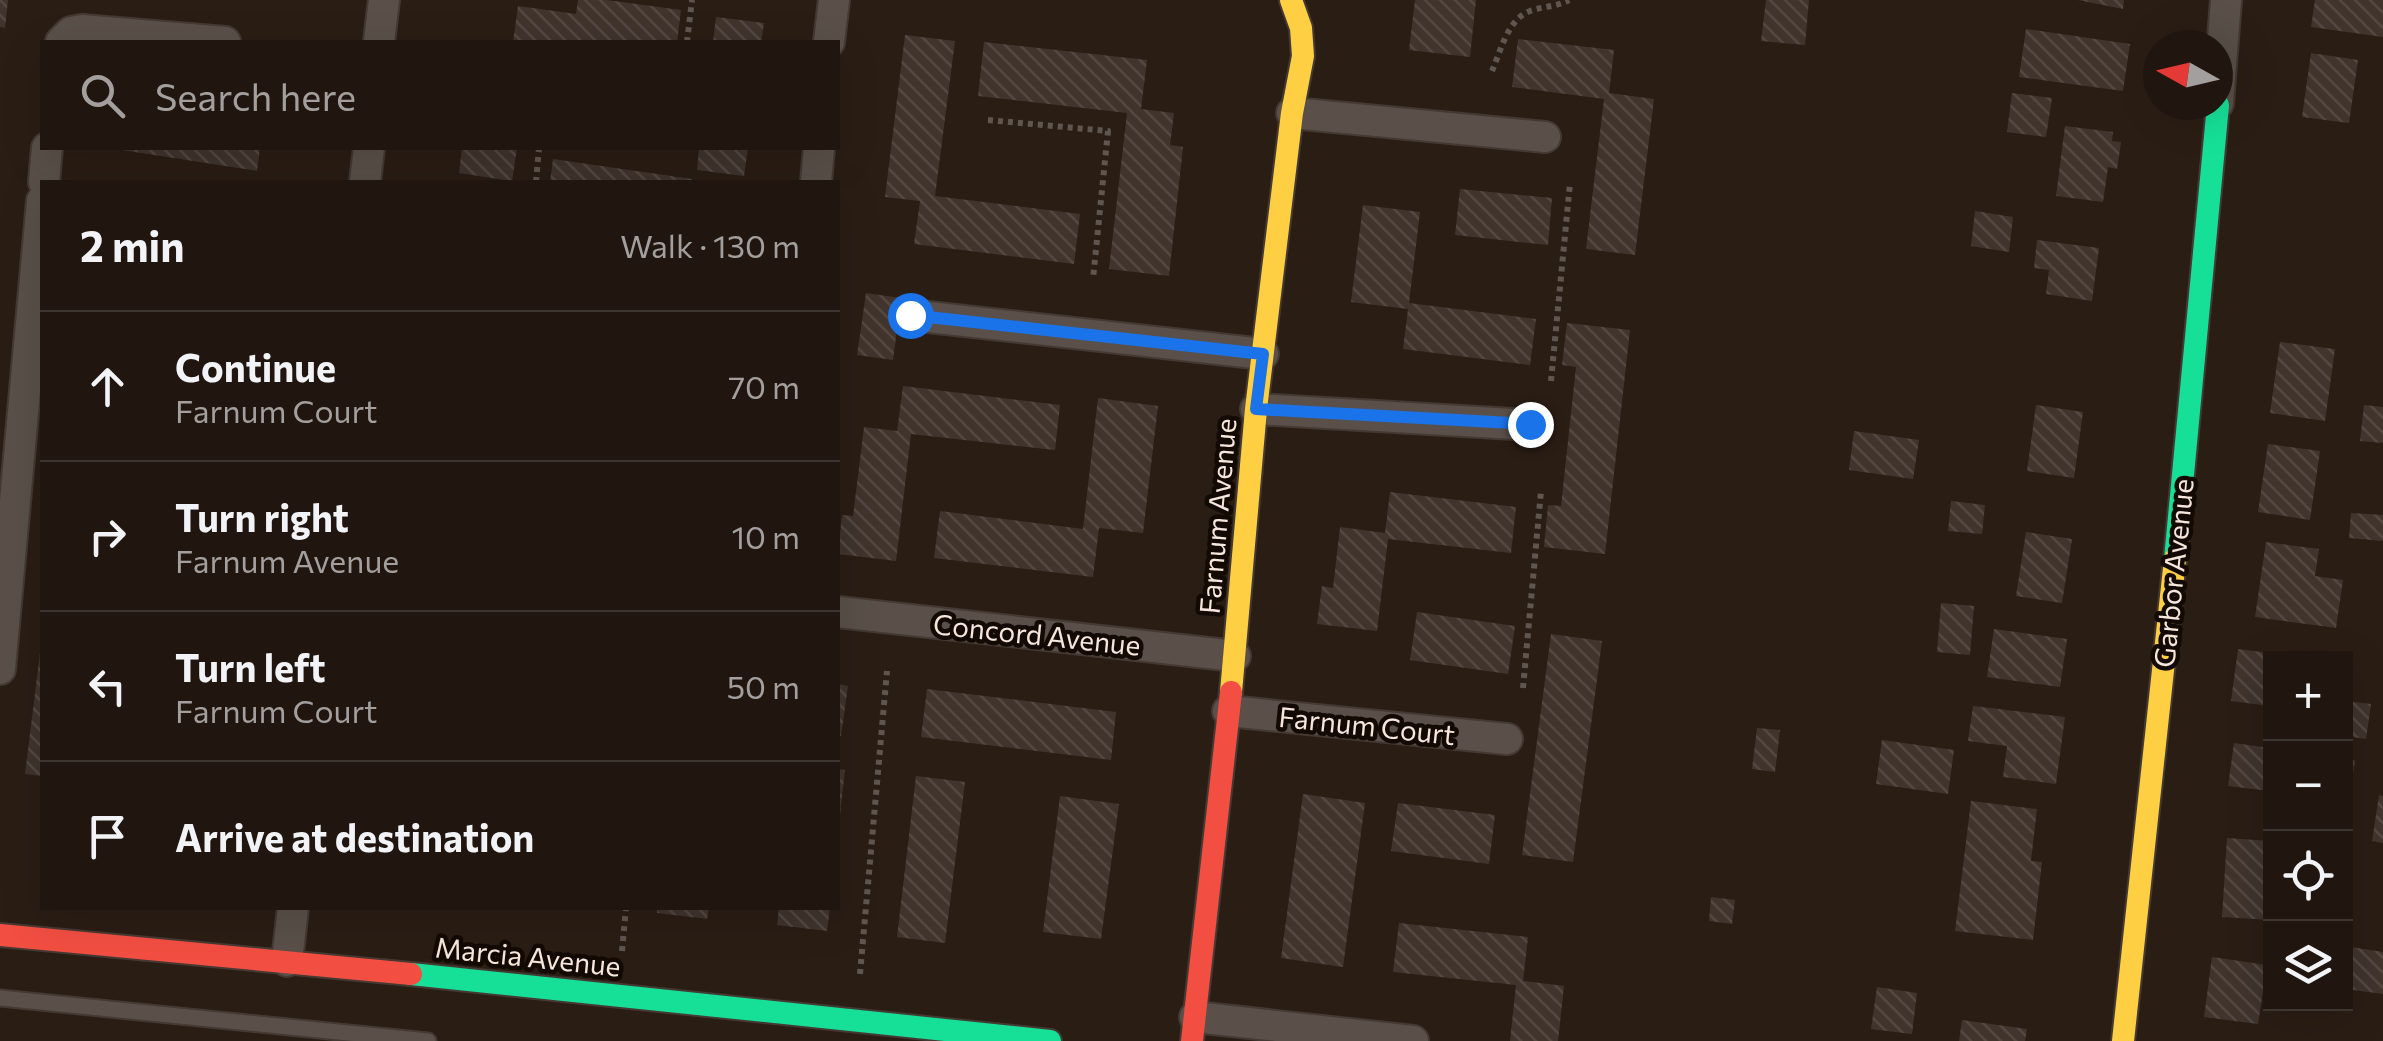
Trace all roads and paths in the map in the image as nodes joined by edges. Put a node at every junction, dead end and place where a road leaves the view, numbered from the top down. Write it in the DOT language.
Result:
graph roads {
  1 [pos="384,0"];
  2 [pos="692,0"];
  3 [pos="834,0"];
  4 [pos="1291,0"];
  5 [pos="1569,0"];
  6 [pos="2226,0"];
  7 [pos="2224,30"];
  8 [pos="64,40"];
  9 [pos="201,40"];
  10 [pos="379,40"];
  11 [pos="687,40"];
  12 [pos="830,40"];
  13 [pos="1492,70"];
  14 [pos="1292,112"];
  15 [pos="988,120"];
  16 [pos="2217,120"];
  17 [pos="1545,137"];
  18 [pos="47,150"];
  19 [pos="368,150"];
  20 [pos="539,150"];
  21 [pos="819,150"];
  22 [pos="44,180"];
  23 [pos="365,180"];
  24 [pos="536,180"];
  25 [pos="816,180"];
  26 [pos="1570,183"];
  27 [pos="40,223"];
  28 [pos="1093,279"];
  29 [pos="910,315"];
  30 [pos="1263,354"];
  31 [pos="1551,381"];
  32 [pos="1256,409"];
  33 [pos="1530,424"];
  34 [pos="1541,491"];
  35 [pos="840,612"];
  36 [pos="1236,656"];
  37 [pos="0,669"];
  38 [pos="887,671"];
  39 [pos="1523,688"];
  40 [pos="1228,711"];
  41 [pos="1506,739"];
  42 [pos="292,910"];
  43 [pos="626,910"];
  44 [pos="0,935"];
  45 [pos="622,950"];
  46 [pos="287,961"];
  47 [pos="860,974"];
  48 [pos="0,998"];
  49 [pos="1194,1029"];
  50 [pos="428,1041"];
  51 [pos="1050,1041"];
  52 [pos="1413,1041"];
  53 [pos="2122,1041"];
  1 -- 10 [label="street"];
  2 -- 11 [label="path"];
  3 -- 12 [label="street"];
  4 -- 14 [label="street, Farnum Avenue"];
  5 -- 13 [label="path"];
  6 -- 7 [label="street, Garbor Avenue"];
  8 -- 9 [label="street"];
  14 -- 17 [label="street"];
  14 -- 30 [label="street, Farnum Avenue"];
  15 -- 28 [label="path"];
  16 -- 53 [label="street, Garbor Avenue"];
  18 -- 22 [label="street"];
  19 -- 23 [label="street"];
  20 -- 24 [label="path"];
  21 -- 25 [label="street"];
  26 -- 31 [label="path"];
  27 -- 37 [label="street"];
  29 -- 30 [label="street"];
  30 -- 32 [label="street, Farnum Avenue"];
  32 -- 33 [label="street"];
  32 -- 36 [label="street, Farnum Avenue"];
  34 -- 39 [label="path"];
  35 -- 36 [label="street, Concord Avenue"];
  36 -- 40 [label="street, Farnum Avenue"];
  38 -- 47 [label="path"];
  40 -- 41 [label="street, Farnum Court"];
  40 -- 49 [label="street, Farnum Avenue"];
  42 -- 46 [label="street"];
  43 -- 45 [label="path"];
  44 -- 46 [label="street, Marcia Avenue"];
  46 -- 51 [label="street, Marcia Avenue"];
  48 -- 50 [label="lane"];
  49 -- 52 [label="street"];
}
